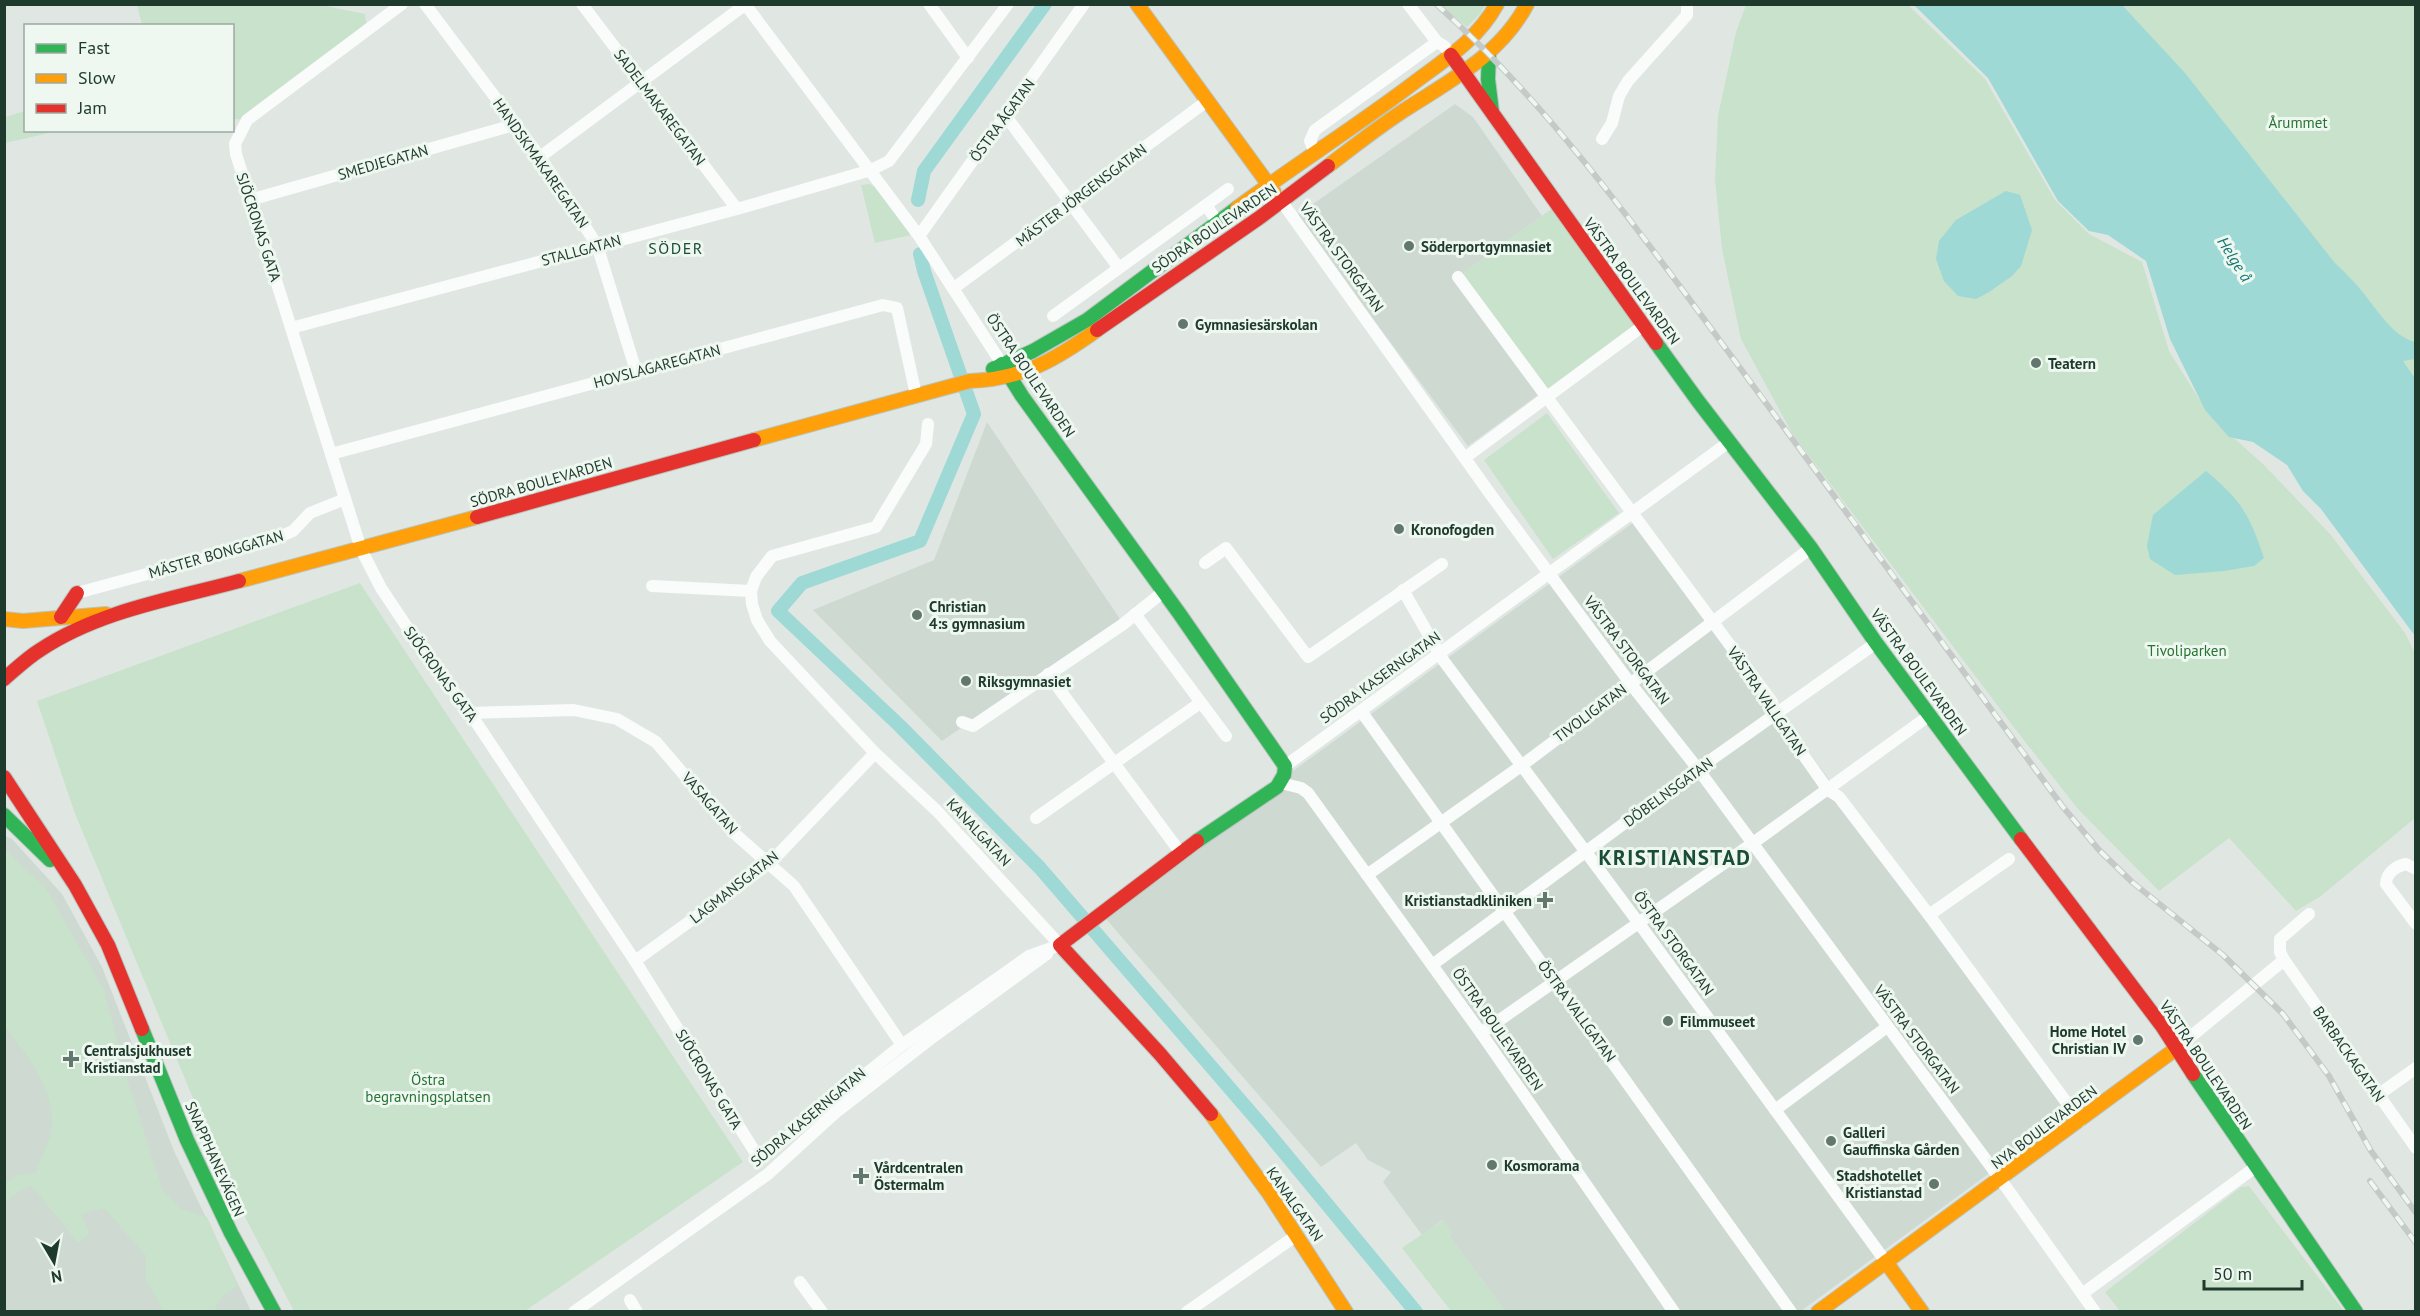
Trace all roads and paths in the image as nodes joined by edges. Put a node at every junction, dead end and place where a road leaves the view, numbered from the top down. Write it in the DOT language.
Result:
graph roads {
  1 [pos="402,4"];
  2 [pos="425,4"];
  3 [pos="582,4"];
  4 [pos="929,4"];
  5 [pos="1008,4"];
  6 [pos="1084,4"];
  7 [pos="1137,4"];
  8 [pos="1408,4"];
  9 [pos="1497,4"];
  10 [pos="1527,4"];
  11 [pos="1687,4"];
  12 [pos="745,5"];
  13 [pos="1437,42"];
  14 [pos="1489,54"];
  15 [pos="1451,55"];
  16 [pos="968,58"];
  17 [pos="1463,72"];
  18 [pos="641,82"];
  19 [pos="1207,101"];
  20 [pos="1005,114"];
  21 [pos="1492,114"];
  22 [pos="517,124"];
  23 [pos="1602,139"];
  24 [pos="1315,153"];
  25 [pos="540,157"];
  26 [pos="871,170"];
  27 [pos="1269,184"];
  28 [pos="1228,189"];
  29 [pos="250,200"];
  30 [pos="1070,202"];
  31 [pos="1282,202"];
  32 [pos="1206,205"];
  33 [pos="737,209"];
  34 [pos="1218,223"];
  35 [pos="920,236"];
  36 [pos="597,245"];
  37 [pos="1119,268"];
  38 [pos="1458,277"];
  39 [pos="954,288"];
  40 [pos="1053,316"];
  41 [pos="1644,325"];
  42 [pos="291,328"];
  43 [pos="1002,364"];
  44 [pos="636,371"];
  45 [pos="1010,376"];
  46 [pos="970,381"];
  47 [pos="916,395"];
  48 [pos="1545,396"];
  49 [pos="928,424"];
  50 [pos="1729,442"];
  51 [pos="331,454"];
  52 [pos="1466,457"];
  53 [pos="345,499"];
  54 [pos="1633,512"];
  55 [pos="1811,548"];
  56 [pos="361,549"];
  57 [pos="1205,562"];
  58 [pos="1442,564"];
  59 [pos="1550,574"];
  60 [pos="652,586"];
  61 [pos="1403,590"];
  62 [pos="752,591"];
  63 [pos="1162,592"];
  64 [pos="77,593"];
  65 [pos="119,613"];
  66 [pos="1135,614"];
  67 [pos="62,617"];
  68 [pos="4,619"];
  69 [pos="1713,622"];
  70 [pos="1876,643"];
  71 [pos="1440,654"];
  72 [pos="1048,674"];
  73 [pos="4,679"];
  74 [pos="1630,683"];
  75 [pos="1200,703"];
  76 [pos="1361,711"];
  77 [pos="470,713"];
  78 [pos="1930,715"];
  79 [pos="1776,716"];
  80 [pos="962,722"];
  81 [pos="1226,736"];
  82 [pos="875,753"];
  83 [pos="1112,763"];
  84 [pos="1285,766"];
  85 [pos="1521,766"];
  86 [pos="1698,769"];
  87 [pos="4,777"];
  88 [pos="1281,783"];
  89 [pos="1828,790"];
  90 [pos="4,815"];
  91 [pos="1036,818"];
  92 [pos="1440,822"];
  93 [pos="1753,843"];
  94 [pos="1180,852"];
  95 [pos="1586,853"];
  96 [pos="2009,859"];
  97 [pos="770,863"];
  98 [pos="2415,869"];
  99 [pos="1367,875"];
  100 [pos="75,885"];
  101 [pos="1506,912"];
  102 [pos="2309,914"];
  103 [pos="1929,915"];
  104 [pos="1638,922"];
  105 [pos="2415,924"];
  106 [pos="1060,945"];
  107 [pos="2284,960"];
  108 [pos="635,961"];
  109 [pos="1432,965"];
  110 [pos="1555,981"];
  111 [pos="1887,1027"];
  112 [pos="1481,1033"];
  113 [pos="902,1045"];
  114 [pos="2177,1048"];
  115 [pos="2415,1068"];
  116 [pos="2378,1095"];
  117 [pos="1775,1110"];
  118 [pos="2080,1121"];
  119 [pos="2415,1148"];
  120 [pos="755,1152"];
  121 [pos="2257,1166"];
  122 [pos="2001,1179"];
  123 [pos="1297,1235"];
  124 [pos="1886,1262"];
  125 [pos="800,1282"];
  126 [pos="2082,1294"];
  127 [pos="630,1300"];
  128 [pos="274,1311"];
  129 [pos="574,1311"];
  130 [pos="637,1311"];
  131 [pos="822,1311"];
  132 [pos="1187,1311"];
  133 [pos="1346,1311"];
  134 [pos="1674,1311"];
  135 [pos="1791,1311"];
  136 [pos="1818,1311"];
  137 [pos="1922,1311"];
  138 [pos="2095,1311"];
  139 [pos="2356,1311"];
  1 -- 29 [label="street, SJÖCRONAS GATA"];
  2 -- 22 [label="street, HANDSKMAKAREGATAN"];
  3 -- 18 [label="street, SADELMAKAREGATAN"];
  4 -- 16 [label="street"];
  5 -- 16 [label="street"];
  6 -- 20 [label="street, ÖSTRA ÅGATAN"];
  7 -- 19 [label="street, VÄSTRA STORGATAN"];
  8 -- 13 [label="street"];
  9 -- 15 [label="street, SÖDRA BOULEVARDEN"];
  10 -- 14 [label="street, SÖDRA BOULEVARDEN"];
  11 -- 23 [label="street"];
  12 -- 18 [label="street"];
  12 -- 26 [label="street, ÖSTRA BOULEVARDEN"];
  13 -- 15 [label="street"];
  13 -- 24 [label="street"];
  14 -- 17 [label="street, SÖDRA BOULEVARDEN"];
  14 -- 21 [label="street"];
  15 -- 17 [label="street, VÄSTRA BOULEVARDEN"];
  15 -- 24 [label="street, SÖDRA BOULEVARDEN"];
  16 -- 26 [label="street"];
  17 -- 21 [label="street, VÄSTRA BOULEVARDEN"];
  17 -- 31 [label="street, SÖDRA BOULEVARDEN"];
  18 -- 25 [label="street"];
  18 -- 33 [label="street, SADELMAKAREGATAN"];
  19 -- 27 [label="street, VÄSTRA STORGATAN"];
  19 -- 30 [label="street, MÄSTER JÖRGENSGATAN"];
  20 -- 30 [label="street"];
  20 -- 35 [label="street, ÖSTRA ÅGATAN"];
  21 -- 41 [label="street, VÄSTRA BOULEVARDEN"];
  22 -- 25 [label="street, HANDSKMAKAREGATAN"];
  22 -- 29 [label="street, SMEDJEGATAN"];
  24 -- 27 [label="street, SÖDRA BOULEVARDEN"];
  25 -- 36 [label="street, HANDSKMAKAREGATAN"];
  26 -- 33 [label="street, STALLGATAN"];
  26 -- 35 [label="street, ÖSTRA BOULEVARDEN"];
  27 -- 31 [label="street, VÄSTRA STORGATAN"];
  27 -- 34 [label="street, SÖDRA BOULEVARDEN"];
  28 -- 32 [label="street"];
  29 -- 42 [label="street, SJÖCRONAS GATA"];
  30 -- 37 [label="street"];
  30 -- 39 [label="street, MÄSTER JÖRGENSGATAN"];
  31 -- 45 [label="street, SÖDRA BOULEVARDEN"];
  31 -- 52 [label="street, VÄSTRA STORGATAN"];
  32 -- 34 [label="street"];
  32 -- 37 [label="street"];
  33 -- 36 [label="street, STALLGATAN"];
  34 -- 43 [label="street, SÖDRA BOULEVARDEN"];
  35 -- 39 [label="street, ÖSTRA BOULEVARDEN"];
  36 -- 42 [label="street, STALLGATAN"];
  36 -- 44 [label="street, HANDSKMAKAREGATAN"];
  37 -- 40 [label="street"];
  38 -- 48 [label="street, VÄSTRA VALLGATAN"];
  39 -- 43 [label="street, ÖSTRA BOULEVARDEN"];
  41 -- 48 [label="street"];
  41 -- 50 [label="street, VÄSTRA BOULEVARDEN"];
  42 -- 51 [label="street, SJÖCRONAS GATA"];
  43 -- 45 [label="street, ÖSTRA BOULEVARDEN"];
  43 -- 46 [label="street, SÖDRA BOULEVARDEN"];
  44 -- 47 [label="street, HOVSLAGAREGATAN"];
  44 -- 51 [label="street, HOVSLAGAREGATAN"];
  45 -- 46 [label="street, SÖDRA BOULEVARDEN"];
  45 -- 63 [label="street, ÖSTRA BOULEVARDEN"];
  46 -- 47 [label="street, SÖDRA BOULEVARDEN"];
  47 -- 56 [label="street, SÖDRA BOULEVARDEN"];
  48 -- 52 [label="street"];
  48 -- 54 [label="street, VÄSTRA VALLGATAN"];
  49 -- 62 [label="street"];
  50 -- 54 [label="street, SÖDRA KASERNGATAN"];
  50 -- 55 [label="street, VÄSTRA BOULEVARDEN"];
  51 -- 53 [label="street, SJÖCRONAS GATA"];
  52 -- 59 [label="street, VÄSTRA STORGATAN"];
  53 -- 56 [label="street, SJÖCRONAS GATA"];
  53 -- 64 [label="street, MÄSTER BONGGATAN"];
  54 -- 59 [label="street, SÖDRA KASERNGATAN"];
  54 -- 69 [label="street, VÄSTRA VALLGATAN"];
  55 -- 69 [label="street, TIVOLIGATAN"];
  55 -- 70 [label="street, VÄSTRA BOULEVARDEN"];
  56 -- 65 [label="street, SÖDRA BOULEVARDEN"];
  56 -- 77 [label="street, SJÖCRONAS GATA"];
  57 -- 61 [label="street"];
  58 -- 61 [label="street"];
  59 -- 71 [label="street, SÖDRA KASERNGATAN"];
  59 -- 74 [label="street, VÄSTRA STORGATAN"];
  60 -- 62 [label="street"];
  61 -- 71 [label="street, ÖSTRA STORGATAN"];
  62 -- 82 [label="street, KANALGATAN"];
  63 -- 66 [label="street"];
  63 -- 84 [label="street, ÖSTRA BOULEVARDEN"];
  64 -- 67 [label="street"];
  65 -- 67 [label="street, SÖDRA BOULEVARDEN"];
  65 -- 73 [label="street, SÖDRA BOULEVARDEN"];
  66 -- 72 [label="street"];
  66 -- 75 [label="street"];
  67 -- 68 [label="street, SÖDRA BOULEVARDEN"];
  69 -- 74 [label="street, TIVOLIGATAN"];
  69 -- 79 [label="street, VÄSTRA VALLGATAN"];
  70 -- 78 [label="street, VÄSTRA BOULEVARDEN"];
  70 -- 79 [label="street, DÖBELNSGATAN"];
  71 -- 76 [label="street, SÖDRA KASERNGATAN"];
  71 -- 85 [label="street, ÖSTRA STORGATAN"];
  72 -- 80 [label="street"];
  72 -- 83 [label="street"];
  74 -- 85 [label="street, TIVOLIGATAN"];
  74 -- 86 [label="street, VÄSTRA STORGATAN"];
  75 -- 81 [label="street"];
  75 -- 83 [label="street"];
  76 -- 84 [label="street, SÖDRA KASERNGATAN"];
  76 -- 92 [label="street, ÖSTRA VALLGATAN"];
  77 -- 97 [label="street, VASAGATAN"];
  77 -- 108 [label="street, SJÖCRONAS GATA"];
  78 -- 89 [label="street"];
  78 -- 114 [label="street, VÄSTRA BOULEVARDEN"];
  79 -- 86 [label="street, DÖBELNSGATAN"];
  79 -- 89 [label="street, VÄSTRA VALLGATAN"];
  82 -- 97 [label="street, LAGMANSGATAN"];
  82 -- 106 [label="street, KANALGATAN"];
  83 -- 91 [label="street"];
  83 -- 94 [label="street"];
  84 -- 88 [label="street"];
  85 -- 92 [label="street, TIVOLIGATAN"];
  85 -- 95 [label="street, ÖSTRA STORGATAN"];
  86 -- 93 [label="street, VÄSTRA STORGATAN"];
  86 -- 95 [label="street, DÖBELNSGATAN"];
  87 -- 100 [label="street, SNAPPHANEVÄGEN"];
  88 -- 94 [label="street, SÖDRA KASERNGATAN"];
  88 -- 99 [label="street, ÖSTRA BOULEVARDEN"];
  89 -- 93 [label="street"];
  89 -- 103 [label="street, VÄSTRA VALLGATAN"];
  90 -- 100 [label="street, SNAPPHANEVÄGEN"];
  92 -- 99 [label="street, TIVOLIGATAN"];
  92 -- 101 [label="street, ÖSTRA VALLGATAN"];
  93 -- 104 [label="street"];
  93 -- 111 [label="street, VÄSTRA STORGATAN"];
  94 -- 106 [label="street, SÖDRA KASERNGATAN"];
  95 -- 101 [label="street, DÖBELNSGATAN"];
  95 -- 104 [label="street, ÖSTRA STORGATAN"];
  96 -- 103 [label="street"];
  97 -- 108 [label="street, LAGMANSGATAN"];
  97 -- 113 [label="street, VASAGATAN"];
  98 -- 105 [label="street"];
  99 -- 109 [label="street, ÖSTRA BOULEVARDEN"];
  100 -- 128 [label="street, SNAPPHANEVÄGEN"];
  101 -- 109 [label="street, DÖBELNSGATAN"];
  101 -- 110 [label="street, ÖSTRA VALLGATAN"];
  102 -- 107 [label="street"];
  103 -- 118 [label="street, VÄSTRA VALLGATAN"];
  104 -- 110 [label="street"];
  104 -- 117 [label="street, ÖSTRA STORGATAN"];
  106 -- 113 [label="street, SÖDRA KASERNGATAN"];
  106 -- 123 [label="street, KANALGATAN"];
  106 -- 129 [label="street, SÖDRA KASERNGATAN"];
  107 -- 114 [label="street, NYA BOULEVARDEN"];
  107 -- 116 [label="street, BARBACKAGATAN"];
  108 -- 120 [label="street, SJÖCRONAS GATA"];
  109 -- 112 [label="street, ÖSTRA BOULEVARDEN"];
  110 -- 112 [label="street"];
  110 -- 135 [label="street, ÖSTRA VALLGATAN"];
  111 -- 117 [label="street"];
  111 -- 122 [label="street, VÄSTRA STORGATAN"];
  112 -- 134 [label="street, ÖSTRA BOULEVARDEN"];
  113 -- 120 [label="street, SÖDRA KASERNGATAN"];
  114 -- 118 [label="street, NYA BOULEVARDEN"];
  114 -- 121 [label="street, VÄSTRA BOULEVARDEN"];
  115 -- 116 [label="street"];
  116 -- 119 [label="street, BARBACKAGATAN"];
  117 -- 124 [label="street, ÖSTRA STORGATAN"];
  118 -- 122 [label="street, NYA BOULEVARDEN"];
  121 -- 126 [label="street"];
  121 -- 139 [label="street, VÄSTRA BOULEVARDEN"];
  122 -- 124 [label="street, NYA BOULEVARDEN"];
  122 -- 126 [label="street, VÄSTRA STORGATAN"];
  123 -- 132 [label="street"];
  123 -- 133 [label="street, KANALGATAN"];
  124 -- 136 [label="street, NYA BOULEVARDEN"];
  124 -- 137 [label="street, ÖSTRA STORGATAN"];
  125 -- 131 [label="street"];
  126 -- 138 [label="street, VÄSTRA STORGATAN"];
  127 -- 130 [label="street"];
}
